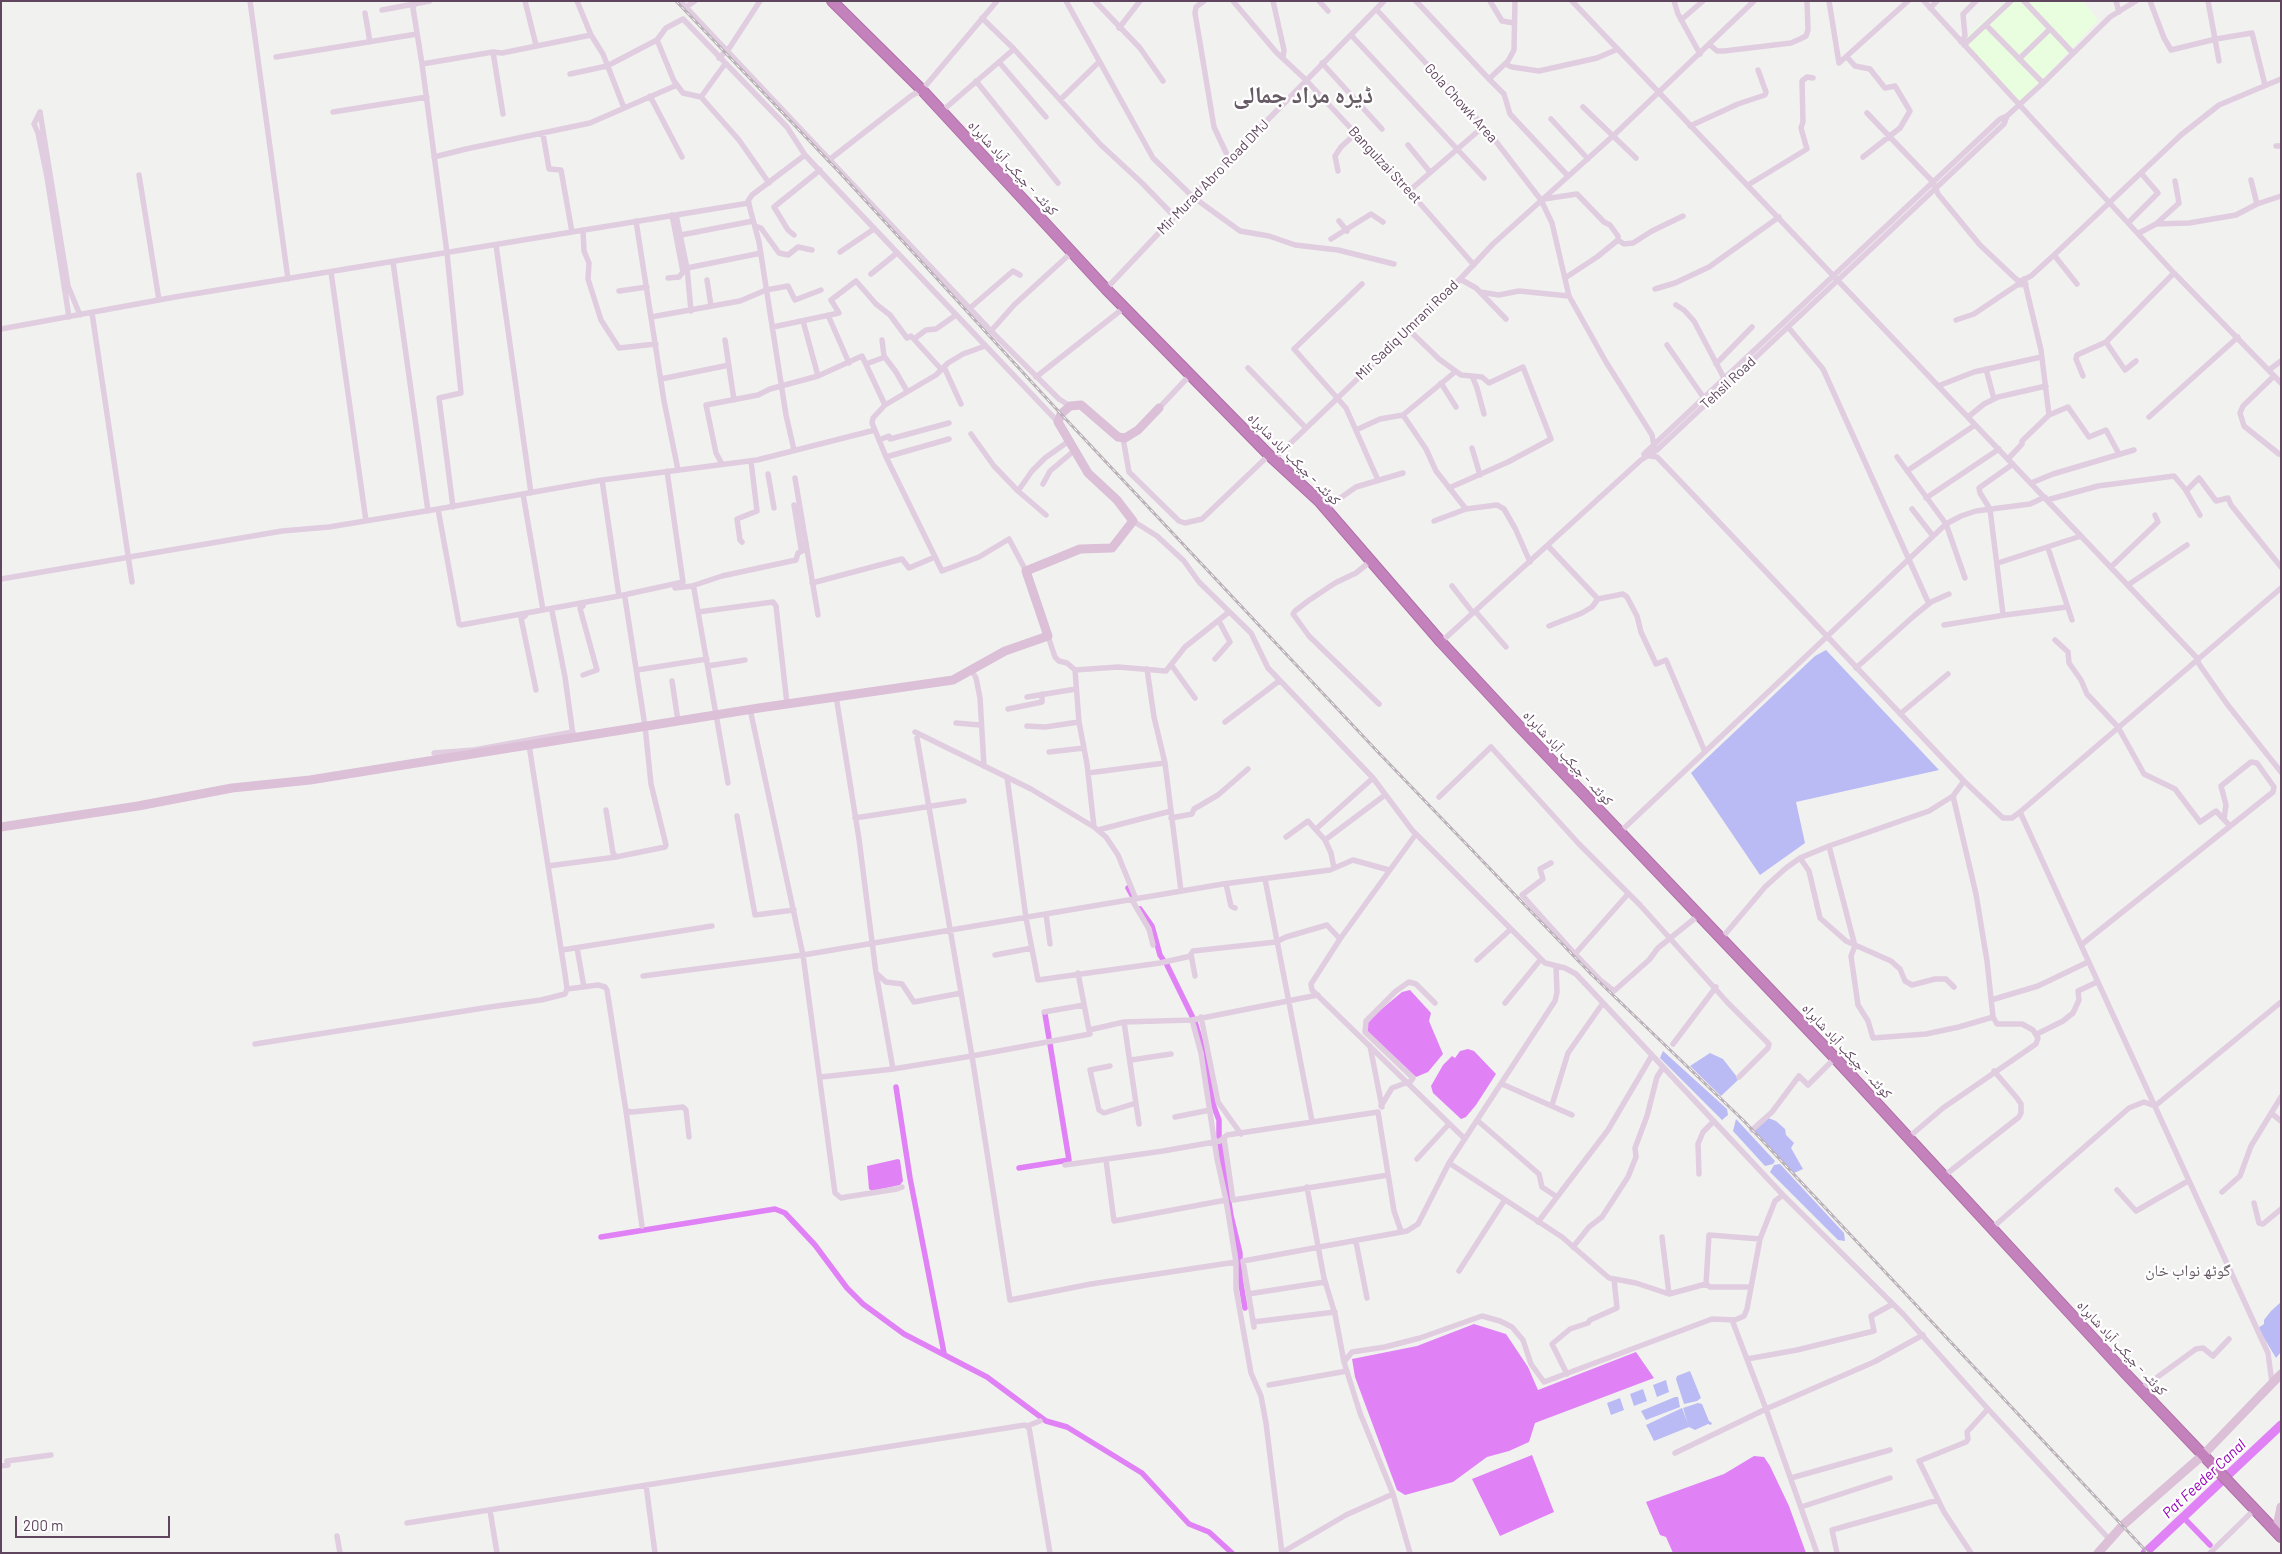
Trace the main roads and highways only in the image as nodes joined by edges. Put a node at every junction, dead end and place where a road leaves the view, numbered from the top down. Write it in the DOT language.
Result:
graph roads {
  1 [pos="832,1"];
  2 [pos="2278,1534"];
  1 -- 2 [label="highway, کوئٹہ - جیکب آباد شاہراہ"];
}
